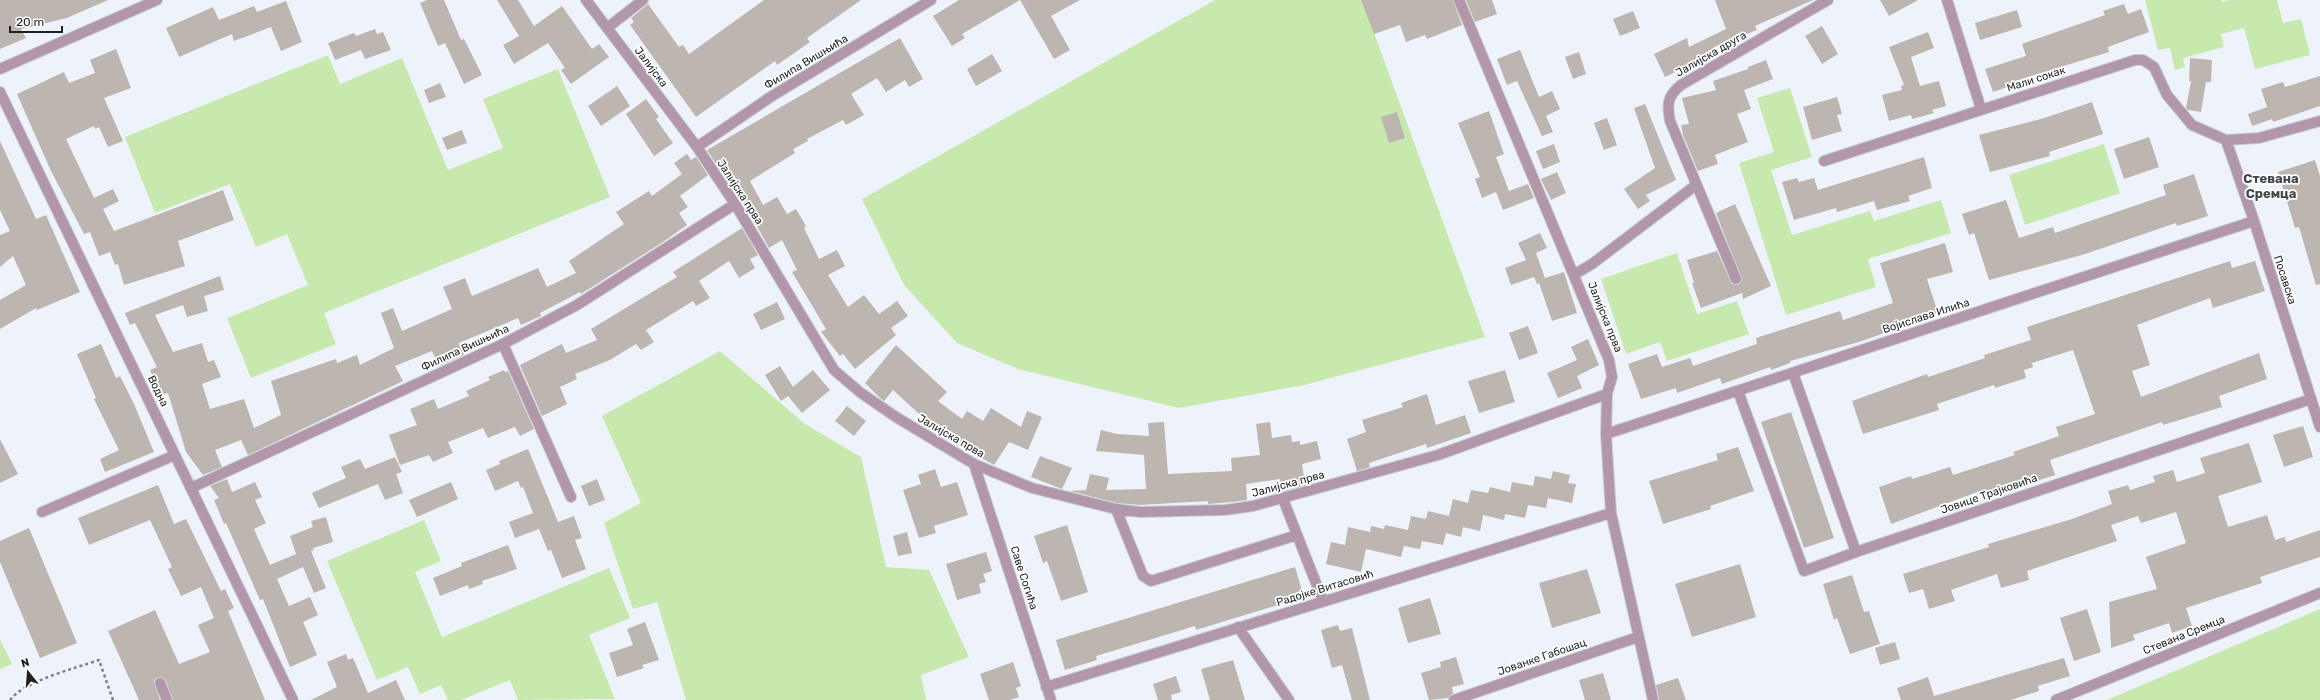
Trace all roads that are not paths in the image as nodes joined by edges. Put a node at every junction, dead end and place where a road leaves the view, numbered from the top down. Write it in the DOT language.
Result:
graph roads {
  1 [pos="157,0"];
  2 [pos="586,0"];
  3 [pos="643,0"];
  4 [pos="931,0"];
  5 [pos="1459,0"];
  6 [pos="1828,0"];
  7 [pos="1947,0"];
  8 [pos="607,28"];
  9 [pos="0,69"];
  10 [pos="0,92"];
  11 [pos="1981,110"];
  12 [pos="2320,121"];
  13 [pos="2226,140"];
  14 [pos="697,147"];
  15 [pos="1824,161"];
  16 [pos="1696,185"];
  17 [pos="735,204"];
  18 [pos="2254,221"];
  19 [pos="1574,274"];
  20 [pos="1736,279"];
  21 [pos="502,344"];
  22 [pos="1793,373"];
  23 [pos="1738,391"];
  24 [pos="1607,394"];
  25 [pos="2311,399"];
  26 [pos="2320,427"];
  27 [pos="1606,434"];
  28 [pos="175,456"];
  29 [pos="974,464"];
  30 [pos="191,488"];
  31 [pos="571,496"];
  32 [pos="1283,499"];
  33 [pos="1116,509"];
  34 [pos="42,512"];
  35 [pos="1611,513"];
  36 [pos="1297,535"];
  37 [pos="1856,552"];
  38 [pos="2320,593"];
  39 [pos="1323,601"];
  40 [pos="1238,627"];
  41 [pos="1638,637"];
  42 [pos="160,683"];
  43 [pos="1046,687"];
  44 [pos="167,700"];
  45 [pos="293,700"];
  46 [pos="1051,700"];
  47 [pos="1289,700"];
  48 [pos="1454,700"];
  49 [pos="1653,700"];
  50 [pos="2056,700"];
  1 -- 9 [label="street"];
  2 -- 8 [label="street, Јалијска"];
  3 -- 8 [label="street"];
  4 -- 14 [label="street, Филипа Вишњића"];
  5 -- 19 [label="street, Јалијска прва"];
  6 -- 16 [label="street, Јалијска друга"];
  7 -- 11 [label="street"];
  8 -- 14 [label="street, Јалијска"];
  10 -- 28 [label="street, Водна"];
  11 -- 13 [label="street, Мали сокак"];
  11 -- 15 [label="street, Мали сокак"];
  12 -- 13 [label="street"];
  13 -- 18 [label="street, Посавска"];
  14 -- 17 [label="street, Јалијска прва"];
  16 -- 19 [label="street"];
  16 -- 20 [label="street, Јалијска друга"];
  17 -- 21 [label="street, Филипа Вишњића"];
  17 -- 29 [label="street, Јалијска прва"];
  18 -- 22 [label="street, Војислава Илића"];
  18 -- 25 [label="street, Посавска"];
  19 -- 24 [label="street, Јалијска прва"];
  21 -- 30 [label="street, Филипа Вишњића"];
  21 -- 31 [label="street"];
  22 -- 23 [label="street, Војислава Илића"];
  22 -- 37 [label="street"];
  23 -- 27 [label="street, Војислава Илића"];
  23 -- 37 [label="street, Јовице Трајковића"];
  24 -- 27 [label="street"];
  24 -- 32 [label="street, Јалијска прва"];
  25 -- 26 [label="street, Посавска"];
  25 -- 37 [label="street, Јовице Трајковића"];
  27 -- 35 [label="street"];
  28 -- 30 [label="street, Водна"];
  28 -- 34 [label="street"];
  29 -- 33 [label="street, Јалијска прва"];
  29 -- 43 [label="street, Саве Согића"];
  30 -- 45 [label="street, Водна"];
  32 -- 33 [label="street, Јалијска прва"];
  32 -- 36 [label="street"];
  33 -- 36 [label="street"];
  35 -- 39 [label="street, Радојке Витасовић"];
  35 -- 41 [label="street"];
  36 -- 39 [label="street"];
  38 -- 50 [label="street, Стевана Сремца"];
  39 -- 40 [label="street, Радојке Витасовић"];
  40 -- 43 [label="street, Радојке Витасовић"];
  40 -- 47 [label="street"];
  41 -- 48 [label="street, Јованке Габошац"];
  41 -- 49 [label="street"];
  42 -- 44 [label="street"];
  43 -- 46 [label="street, Саве Согића"];
}
